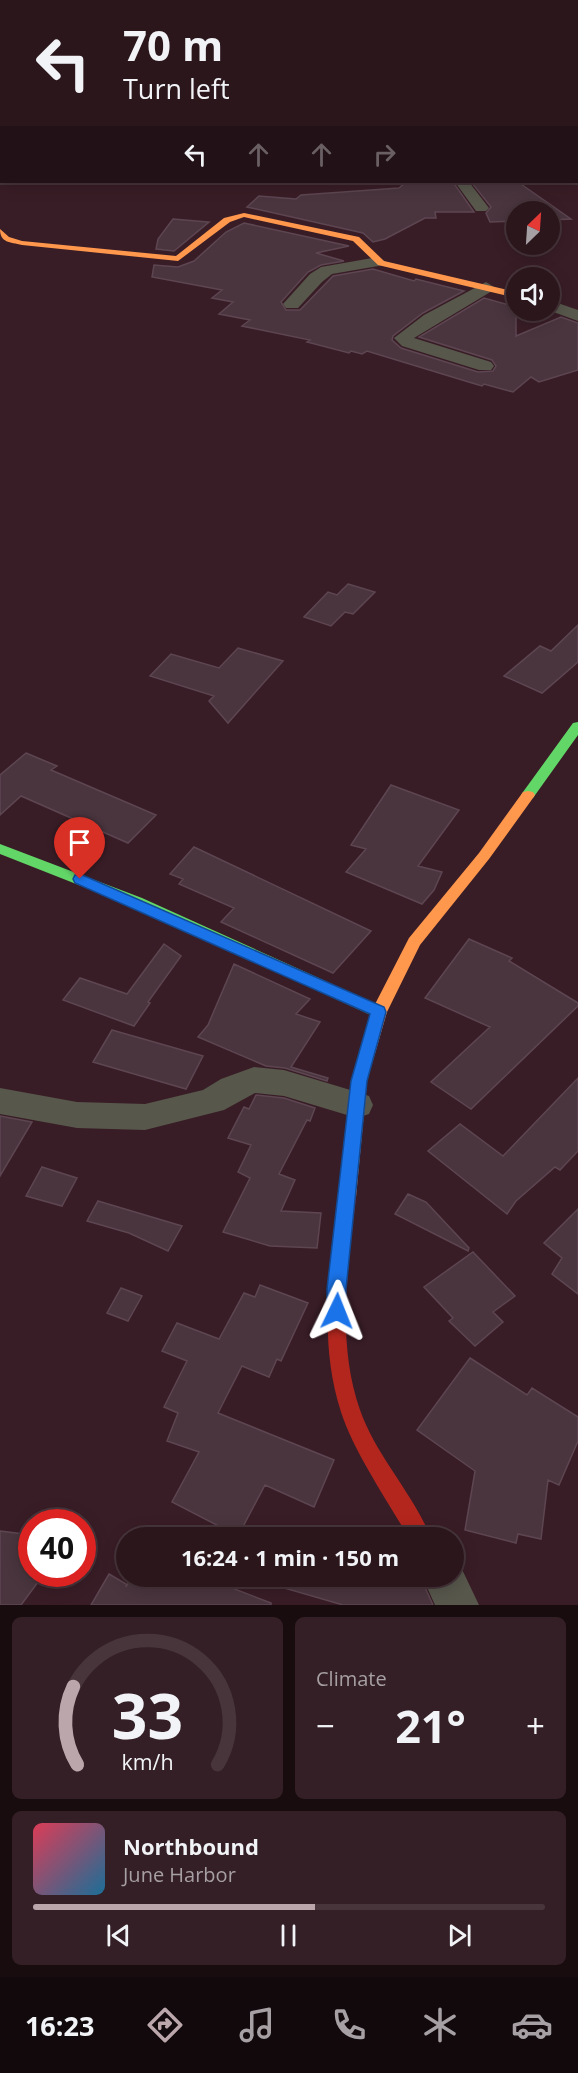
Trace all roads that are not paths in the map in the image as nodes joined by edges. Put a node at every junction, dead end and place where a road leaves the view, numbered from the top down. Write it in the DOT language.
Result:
graph roads {
  1 [pos="463,183"];
  2 [pos="481,208"];
  3 [pos="0,231"];
  4 [pos="378,262"];
  5 [pos="486,287"];
  6 [pos="506,292"];
  7 [pos="292,304"];
  8 [pos="560,309"];
  9 [pos="578,316"];
  10 [pos="485,366"];
  11 [pos="578,726"];
  12 [pos="0,849"];
  13 [pos="379,1012"];
  14 [pos="0,1101"];
  15 [pos="357,1105"];
  16 [pos="414,1527"];
  17 [pos="449,1587"];
  18 [pos="458,1605"];
  1 -- 2 [label="street"];
  3 -- 4 [label="street"];
  4 -- 5 [label="street"];
  4 -- 7 [label="street"];
  5 -- 6 [label="street"];
  5 -- 10 [label="street"];
  8 -- 9 [label="street"];
  11 -- 13 [label="street"];
  12 -- 13 [label="street"];
  13 -- 15 [label="street"];
  14 -- 15 [label="street"];
  15 -- 16 [label="street"];
  17 -- 18 [label="street"];
}
